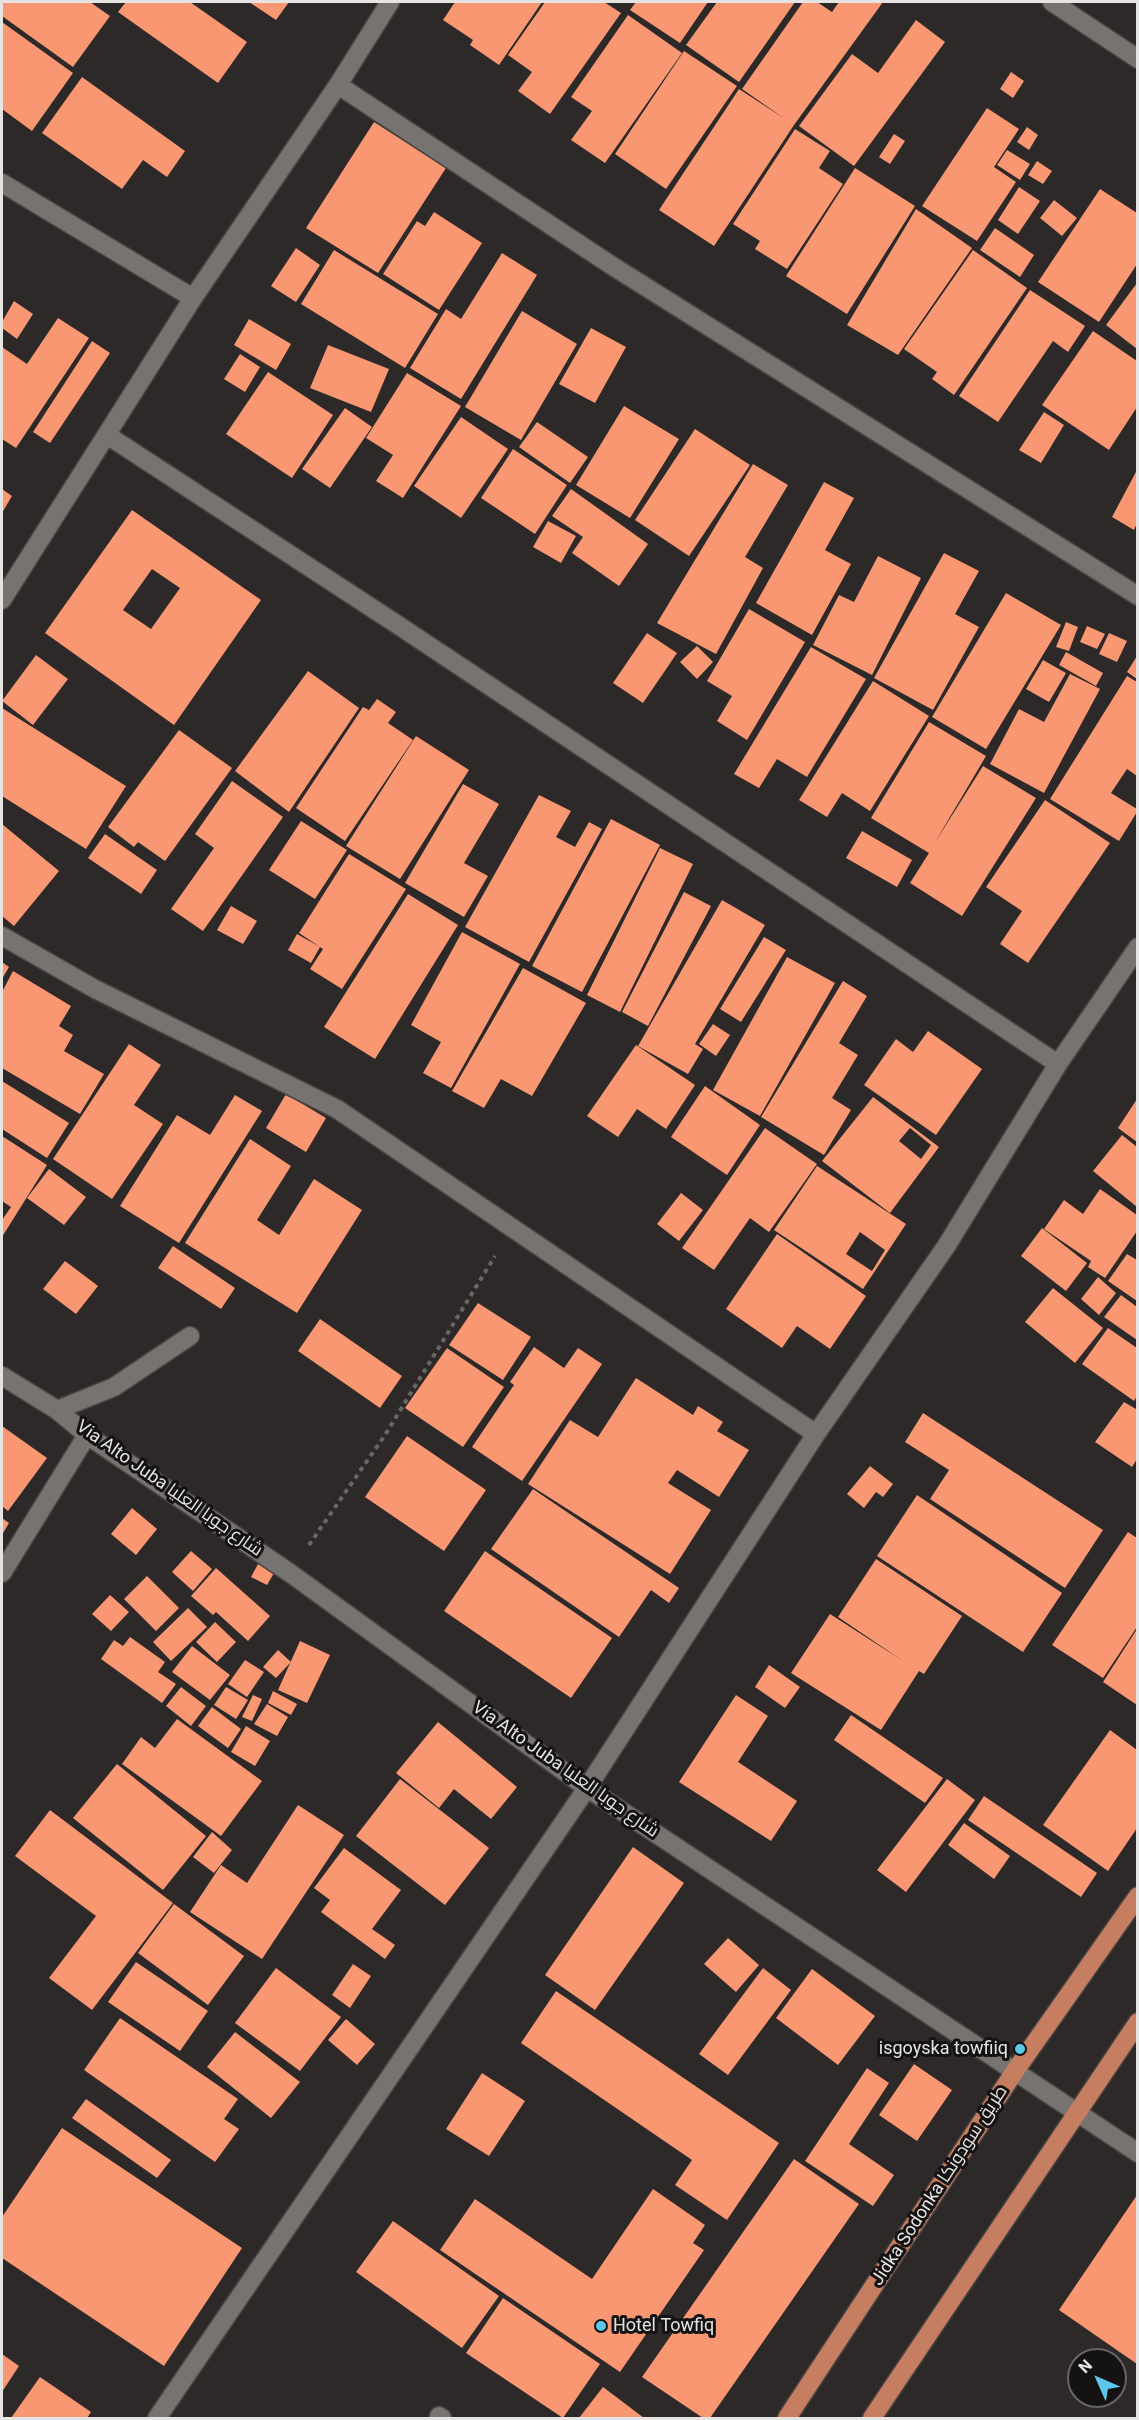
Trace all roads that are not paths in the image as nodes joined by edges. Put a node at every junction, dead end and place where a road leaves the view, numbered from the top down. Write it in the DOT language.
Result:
graph roads {
  1 [pos="390,2"];
  2 [pos="1052,2"];
  3 [pos="1137,59"];
  4 [pos="338,85"];
  5 [pos="2,183"];
  6 [pos="193,298"];
  7 [pos="106,435"];
  8 [pos="1137,596"];
  9 [pos="2,600"];
  10 [pos="2,936"];
  11 [pos="1137,947"];
  12 [pos="1058,1064"];
  13 [pos="190,1336"];
  14 [pos="2,1376"];
  15 [pos="57,1410"];
  16 [pos="816,1434"];
  17 [pos="87,1435"];
  18 [pos="2,1573"];
  19 [pos="587,1788"];
  20 [pos="1137,1896"];
  21 [pos="1137,2022"];
  22 [pos="1015,2071"];
  23 [pos="1074,2113"];
  24 [pos="1137,2153"];
  25 [pos="157,2418"];
  26 [pos="787,2418"];
  27 [pos="872,2418"];
  1 -- 4 [label="street"];
  2 -- 3 [label="street"];
  4 -- 6 [label="street"];
  4 -- 8 [label="street"];
  5 -- 6 [label="street"];
  6 -- 7 [label="street"];
  7 -- 9 [label="street"];
  7 -- 12 [label="street"];
  10 -- 16 [label="street"];
  11 -- 12 [label="street"];
  12 -- 16 [label="street"];
  13 -- 15 [label="street"];
  14 -- 15 [label="street, Via Alto Juba شارع جوبا العليا"];
  15 -- 17 [label="street, Via Alto Juba شارع جوبا العليا"];
  16 -- 19 [label="street"];
  17 -- 18 [label="street"];
  17 -- 19 [label="street, Via Alto Juba شارع جوبا العليا"];
  19 -- 22 [label="street, Via Alto Juba شارع جوبا العليا"];
  19 -- 25 [label="street"];
  20 -- 22 [label="main road, Jidka Sodonka طريق سودونكا"];
  21 -- 23 [label="main road"];
  22 -- 23 [label="street, Via Alto Juba شارع جوبا العليا"];
  22 -- 26 [label="main road, Jidka Sodonka طريق سودونكا"];
  23 -- 24 [label="street, Via Alto Juba شارع جوبا العليا"];
  23 -- 27 [label="main road"];
}
